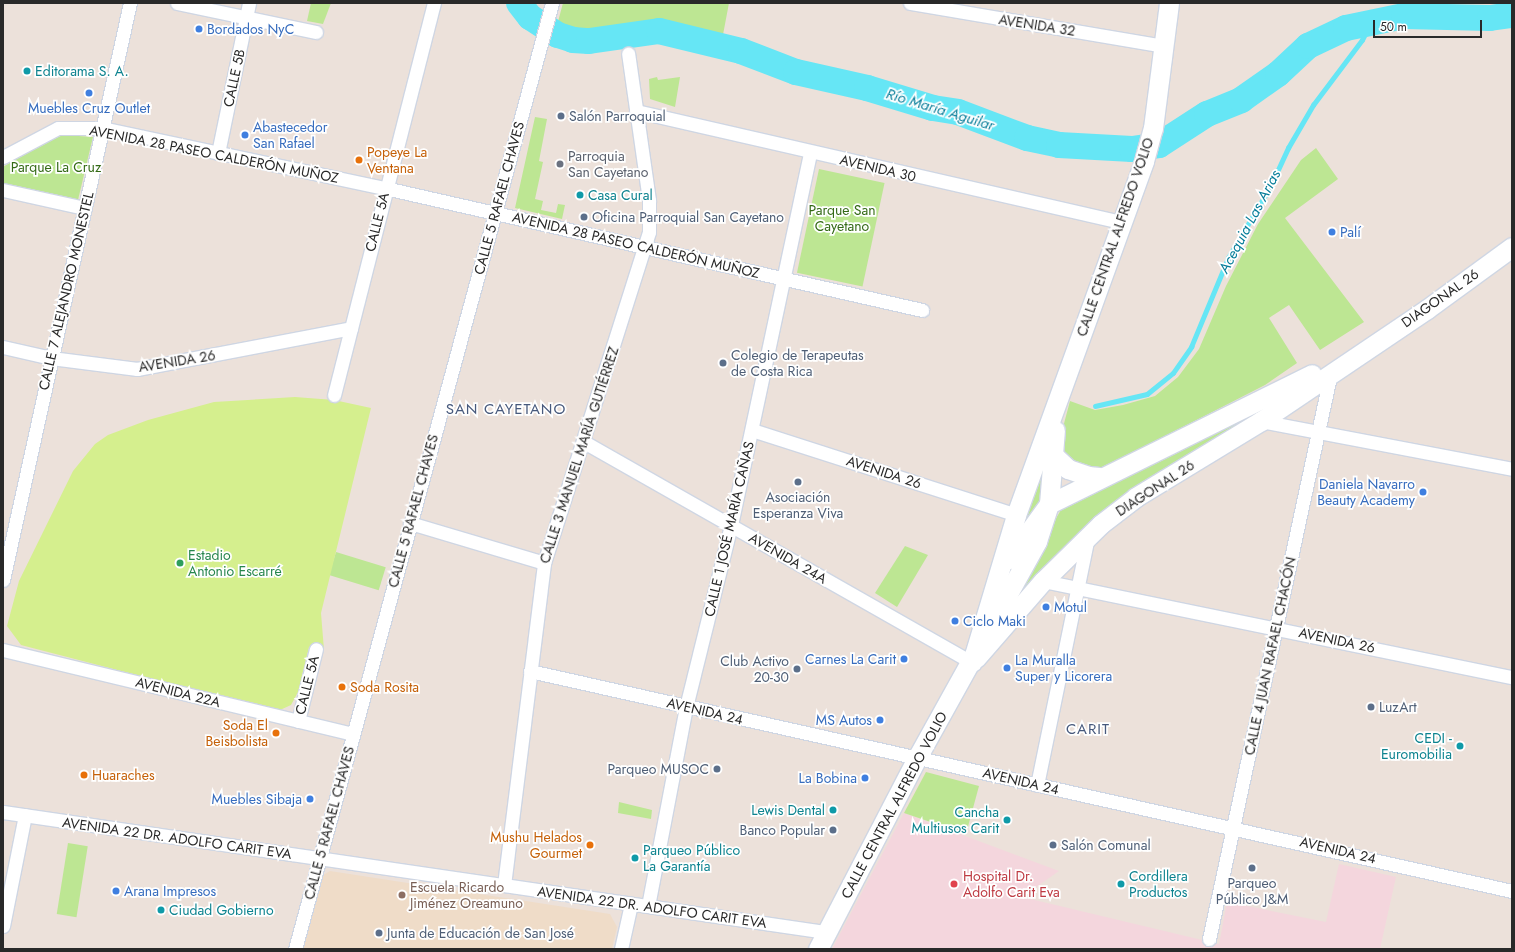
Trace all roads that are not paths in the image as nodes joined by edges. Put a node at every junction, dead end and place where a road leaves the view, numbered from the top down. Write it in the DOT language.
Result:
graph roads {
  1 [pos="130,3"];
  2 [pos="177,3"];
  3 [pos="249,3"];
  4 [pos="434,3"];
  5 [pos="910,3"];
  6 [pos="1169,3"];
  7 [pos="550,8"];
  8 [pos="968,9"];
  9 [pos="246,17"];
  10 [pos="316,32"];
  11 [pos="1164,46"];
  12 [pos="628,52"];
  13 [pos="636,111"];
  14 [pos="102,128"];
  15 [pos="218,153"];
  16 [pos="810,153"];
  17 [pos="3,157"];
  18 [pos="385,188"];
  19 [pos="3,190"];
  20 [pos="85,208"];
  21 [pos="495,213"];
  22 [pos="1120,222"];
  23 [pos="1512,247"];
  24 [pos="645,248"];
  25 [pos="785,279"];
  26 [pos="922,310"];
  27 [pos="351,328"];
  28 [pos="3,347"];
  29 [pos="1367,348"];
  30 [pos="52,358"];
  31 [pos="1331,372"];
  32 [pos="334,395"];
  33 [pos="1059,397"];
  34 [pos="1261,421"];
  35 [pos="752,430"];
  36 [pos="1318,431"];
  37 [pos="584,442"];
  38 [pos="1052,454"];
  39 [pos="1512,468"];
  40 [pos="1099,477"];
  41 [pos="1049,504"];
  42 [pos="1016,515"];
  43 [pos="410,523"];
  44 [pos="731,525"];
  45 [pos="1088,536"];
  46 [pos="544,563"];
  47 [pos="999,575"];
  48 [pos="3,580"];
  49 [pos="1043,580"];
  50 [pos="1077,588"];
  51 [pos="1276,628"];
  52 [pos="316,649"];
  53 [pos="3,650"];
  54 [pos="972,662"];
  55 [pos="530,671"];
  56 [pos="1512,677"];
  57 [pos="686,707"];
  58 [pos="298,721"];
  59 [pos="353,734"];
  60 [pos="918,756"];
  61 [pos="1038,785"];
  62 [pos="3,812"];
  63 [pos="25,815"];
  64 [pos="1233,826"];
  65 [pos="320,859"];
  66 [pos="504,885"];
  67 [pos="1512,890"];
  68 [pos="631,904"];
  69 [pos="648,906"];
  70 [pos="3,926"];
  71 [pos="826,932"];
  72 [pos="1209,939"];
  73 [pos="295,949"];
  74 [pos="621,949"];
  75 [pos="818,949"];
  1 -- 14 [label="street, CALLE 7 ALEJANDRO MONESTEL"];
  2 -- 9 [label="street"];
  3 -- 9 [label="street, CALLE 5B"];
  4 -- 18 [label="street, CALLE 5A"];
  5 -- 8 [label="street, AVENIDA 32"];
  6 -- 11 [label="main road, CALLE CENTRAL ALFREDO VOLIO"];
  7 -- 21 [label="street, CALLE 5 RAFAEL CHAVES"];
  8 -- 11 [label="street, AVENIDA 32"];
  9 -- 10 [label="street"];
  9 -- 15 [label="street, CALLE 5B"];
  11 -- 22 [label="main road, CALLE CENTRAL ALFREDO VOLIO"];
  12 -- 13 [label="street, CALLE 3 MANUEL MARÍA GUTIÉRREZ"];
  13 -- 16 [label="street, AVENIDA 30"];
  13 -- 24 [label="street, CALLE 3 MANUEL MARÍA GUTIÉRREZ"];
  14 -- 15 [label="street, AVENIDA 28 PASEO CALDERÓN MUÑOZ"];
  14 -- 17 [label="street, AVENIDA 28 PASEO CALDERÓN MUÑOZ"];
  14 -- 20 [label="street, CALLE 7 ALEJANDRO MONESTEL"];
  15 -- 18 [label="street, AVENIDA 28 PASEO CALDERÓN MUÑOZ"];
  16 -- 22 [label="street, AVENIDA 30"];
  16 -- 25 [label="street, CALLE 1 JOSÉ MARÍA CAÑAS"];
  18 -- 21 [label="street, AVENIDA 28 PASEO CALDERÓN MUÑOZ"];
  18 -- 27 [label="street, CALLE 5A"];
  19 -- 20 [label="street"];
  20 -- 30 [label="street, CALLE 7 ALEJANDRO MONESTEL"];
  21 -- 24 [label="street, AVENIDA 28 PASEO CALDERÓN MUÑOZ"];
  21 -- 43 [label="street, CALLE 5 RAFAEL CHAVES"];
  22 -- 33 [label="main road, CALLE CENTRAL ALFREDO VOLIO"];
  23 -- 29 [label="main road, DIAGONAL 26"];
  24 -- 25 [label="street, AVENIDA 28 PASEO CALDERÓN MUÑOZ"];
  24 -- 37 [label="street, CALLE 3 MANUEL MARÍA GUTIÉRREZ"];
  25 -- 26 [label="street, AVENIDA 28 PASEO CALDERÓN MUÑOZ"];
  25 -- 35 [label="street, CALLE 1 JOSÉ MARÍA CAÑAS"];
  27 -- 30 [label="street, AVENIDA 26"];
  27 -- 32 [label="street, CALLE 5A"];
  28 -- 30 [label="street, AVENIDA 26"];
  29 -- 31 [label="main road, DIAGONAL 26"];
  29 -- 40 [label="main road, DIAGONAL 26"];
  30 -- 48 [label="street, CALLE 7 ALEJANDRO MONESTEL"];
  31 -- 34 [label="main road, DIAGONAL 26"];
  31 -- 36 [label="street, CALLE 4 JUAN RAFAEL CHACÓN"];
  33 -- 38 [label="main road, CALLE CENTRAL ALFREDO VOLIO"];
  33 -- 42 [label="main road, CALLE CENTRAL ALFREDO VOLIO"];
  34 -- 36 [label="street"];
  34 -- 45 [label="main road, DIAGONAL 26"];
  35 -- 42 [label="street, AVENIDA 26"];
  35 -- 44 [label="street, CALLE 1 JOSÉ MARÍA CAÑAS"];
  36 -- 39 [label="street"];
  36 -- 51 [label="street, CALLE 4 JUAN RAFAEL CHACÓN"];
  37 -- 44 [label="street, AVENIDA 24A"];
  37 -- 46 [label="street, CALLE 3 MANUEL MARÍA GUTIÉRREZ"];
  38 -- 40 [label="main road"];
  38 -- 41 [label="main road, CALLE CENTRAL ALFREDO VOLIO"];
  40 -- 41 [label="main road, DIAGONAL 26"];
  41 -- 47 [label="main road, DIAGONAL 26"];
  41 -- 54 [label="main road, CALLE CENTRAL ALFREDO VOLIO"];
  42 -- 47 [label="main road, CALLE CENTRAL ALFREDO VOLIO"];
  43 -- 46 [label="street"];
  43 -- 59 [label="street, CALLE 5 RAFAEL CHAVES"];
  44 -- 54 [label="street, AVENIDA 24A"];
  44 -- 57 [label="street, CALLE 1 JOSÉ MARÍA CAÑAS"];
  45 -- 49 [label="main road, DIAGONAL 26"];
  45 -- 50 [label="street"];
  46 -- 55 [label="street, CALLE 3 MANUEL MARÍA GUTIÉRREZ"];
  47 -- 54 [label="main road, CALLE CENTRAL ALFREDO VOLIO"];
  49 -- 50 [label="street, AVENIDA 26"];
  49 -- 54 [label="main road, DIAGONAL 26"];
  50 -- 51 [label="street, AVENIDA 26"];
  50 -- 61 [label="street"];
  51 -- 56 [label="street, AVENIDA 26"];
  51 -- 64 [label="street, CALLE 4 JUAN RAFAEL CHACÓN"];
  52 -- 58 [label="street, CALLE 5A"];
  53 -- 58 [label="street, AVENIDA 22A"];
  54 -- 60 [label="main road, CALLE CENTRAL ALFREDO VOLIO"];
  55 -- 57 [label="street, AVENIDA 24"];
  55 -- 66 [label="street, CALLE 3 MANUEL MARÍA GUTIÉRREZ"];
  57 -- 60 [label="street, AVENIDA 24"];
  57 -- 69 [label="street, CALLE 1 JOSÉ MARÍA CAÑAS"];
  58 -- 59 [label="street, AVENIDA 22A"];
  59 -- 65 [label="street, CALLE 5 RAFAEL CHAVES"];
  60 -- 61 [label="street, AVENIDA 24"];
  60 -- 71 [label="main road, CALLE CENTRAL ALFREDO VOLIO"];
  61 -- 64 [label="street, AVENIDA 24"];
  62 -- 63 [label="street, AVENIDA 22 DR. ADOLFO CARIT EVA"];
  63 -- 65 [label="street, AVENIDA 22 DR. ADOLFO CARIT EVA"];
  63 -- 70 [label="street"];
  64 -- 67 [label="street, AVENIDA 24"];
  64 -- 72 [label="street, CALLE 4 JUAN RAFAEL CHACÓN"];
  65 -- 66 [label="street, AVENIDA 22 DR. ADOLFO CARIT EVA"];
  65 -- 73 [label="street, CALLE 5 RAFAEL CHAVES"];
  66 -- 68 [label="street, AVENIDA 22 DR. ADOLFO CARIT EVA"];
  68 -- 69 [label="street, AVENIDA 22 DR. ADOLFO CARIT EVA"];
  68 -- 74 [label="street"];
  69 -- 71 [label="street, AVENIDA 22 DR. ADOLFO CARIT EVA"];
  71 -- 75 [label="main road, CALLE CENTRAL ALFREDO VOLIO"];
}
